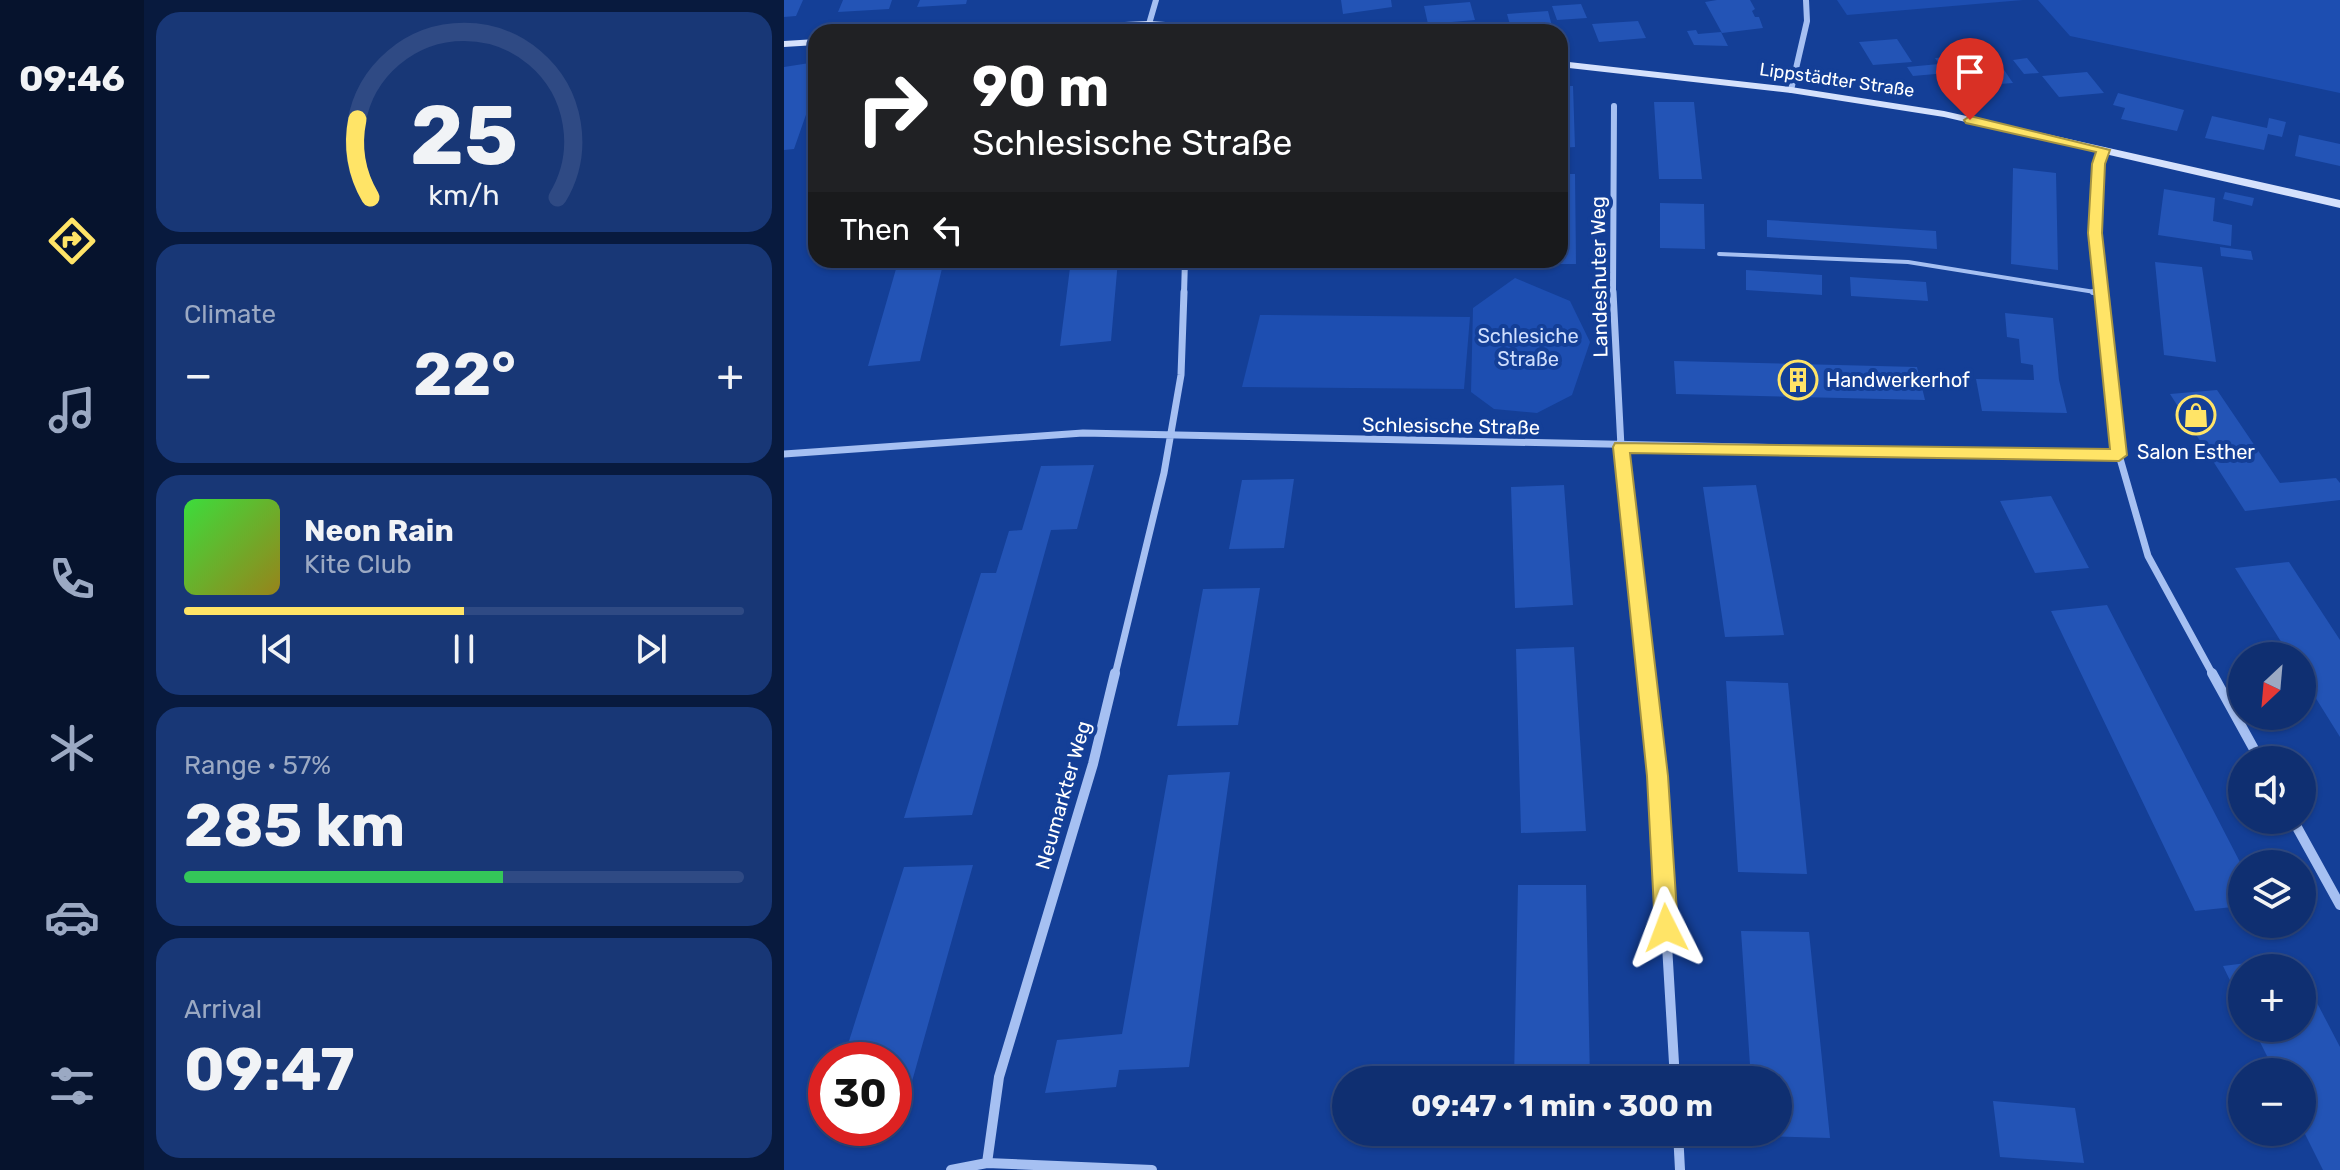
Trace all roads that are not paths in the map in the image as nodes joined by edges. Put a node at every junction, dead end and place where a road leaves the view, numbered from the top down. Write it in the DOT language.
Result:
graph roads {
  1 [pos="1156,0"];
  2 [pos="1806,0"];
  3 [pos="1149,24"];
  4 [pos="808,42"];
  5 [pos="784,44"];
  6 [pos="1568,65"];
  7 [pos="1791,90"];
  8 [pos="1614,106"];
  9 [pos="2104,150"];
  10 [pos="2340,204"];
  11 [pos="1719,254"];
  12 [pos="1185,268"];
  13 [pos="2101,293"];
  14 [pos="1172,435"];
  15 [pos="1621,447"];
  16 [pos="784,454"];
  17 [pos="2119,455"];
  18 [pos="2252,746"];
  19 [pos="2301,834"];
  20 [pos="2340,905"];
  21 [pos="1674,1066"];
  22 [pos="1679,1146"];
  23 [pos="987,1163"];
  24 [pos="951,1170"];
  25 [pos="1152,1170"];
  26 [pos="1680,1170"];
  1 -- 3 [label="street"];
  2 -- 7 [label="street"];
  4 -- 5 [label="main road"];
  6 -- 7 [label="main road, Lippstädter Straße"];
  7 -- 9 [label="main road, Lippstädter Straße"];
  8 -- 15 [label="street, Landeshuter Weg"];
  9 -- 10 [label="main road, Lippstädter Straße"];
  9 -- 13 [label="street"];
  11 -- 13 [label="lane"];
  12 -- 14 [label="street, Neumarkter Weg"];
  13 -- 17 [label="street"];
  14 -- 15 [label="street, Schlesische Straße"];
  14 -- 16 [label="street, Schlesische Straße"];
  14 -- 23 [label="street, Neumarkter Weg"];
  15 -- 17 [label="street, Schlesische Straße"];
  15 -- 21 [label="street, Landeshuter Weg"];
  17 -- 18 [label="street"];
  19 -- 20 [label="street"];
  22 -- 26 [label="street"];
  23 -- 24 [label="street"];
  23 -- 25 [label="street"];
}
